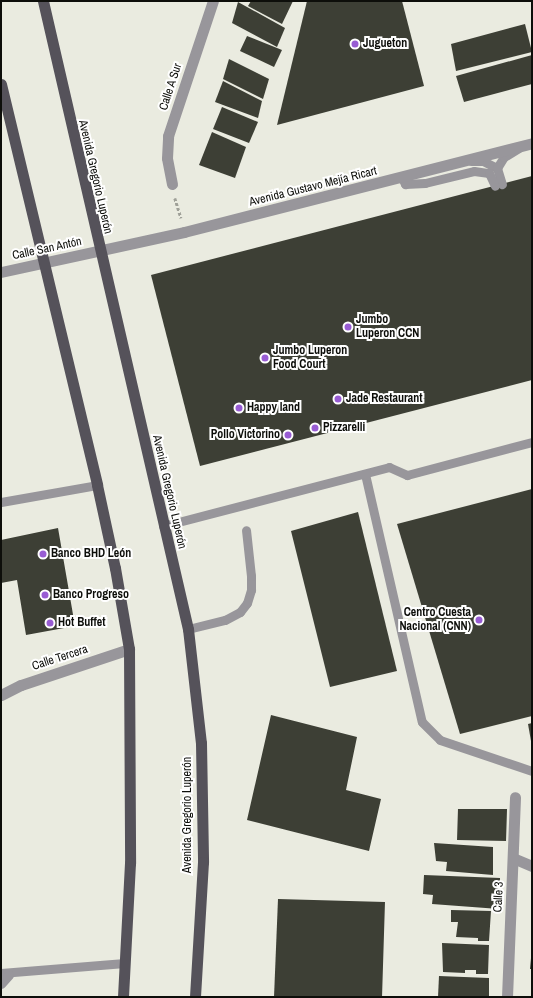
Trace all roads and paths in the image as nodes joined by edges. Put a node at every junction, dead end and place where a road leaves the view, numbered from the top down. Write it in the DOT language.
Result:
graph roads {
  1 [pos="43,1"];
  2 [pos="213,1"];
  3 [pos="1,84"];
  4 [pos="528,144"];
  5 [pos="465,161"];
  6 [pos="497,168"];
  7 [pos="402,178"];
  8 [pos="172,184"];
  9 [pos="184,232"];
  10 [pos="98,250"];
  11 [pos="43,264"];
  12 [pos="1,272"];
  13 [pos="532,442"];
  14 [pos="365,474"];
  15 [pos="97,485"];
  16 [pos="1,502"];
  17 [pos="164,526"];
  18 [pos="246,530"];
  19 [pos="188,629"];
  20 [pos="129,649"];
  21 [pos="1,695"];
  22 [pos="532,771"];
  23 [pos="515,797"];
  24 [pos="513,858"];
  25 [pos="532,866"];
  26 [pos="125,963"];
  27 [pos="5,974"];
  28 [pos="1,984"];
  29 [pos="123,997"];
  30 [pos="195,997"];
  31 [pos="507,997"];
  1 -- 10 [label="main road, Avenida Gregorio Luperón"];
  2 -- 8 [label="street, Calle A Sur"];
  3 -- 11 [label="main road"];
  4 -- 5 [label="street, Avenida Gustavo Mejía Ricart"];
  4 -- 6 [label="lane"];
  5 -- 6 [label="lane"];
  5 -- 7 [label="street, Avenida Gustavo Mejía Ricart"];
  6 -- 7 [label="lane"];
  7 -- 9 [label="street, Avenida Gustavo Mejía Ricart"];
  8 -- 9 [label="path"];
  9 -- 10 [label="street, Avenida Gustavo Mejía Ricart"];
  10 -- 11 [label="street, Calle San Antón"];
  10 -- 17 [label="main road, Avenida Gregorio Luperón"];
  11 -- 12 [label="street, Calle San Antón"];
  11 -- 15 [label="main road"];
  13 -- 14 [label="lane"];
  14 -- 17 [label="lane"];
  14 -- 22 [label="lane"];
  15 -- 16 [label="lane"];
  15 -- 20 [label="main road"];
  17 -- 19 [label="main road, Avenida Gregorio Luperón"];
  18 -- 19 [label="lane"];
  19 -- 30 [label="main road, Avenida Gregorio Luperón"];
  20 -- 21 [label="street, Calle Tercera"];
  20 -- 26 [label="main road"];
  23 -- 24 [label="street, Calle 3"];
  24 -- 25 [label="street"];
  24 -- 31 [label="street, Calle 3"];
  26 -- 27 [label="lane"];
  26 -- 29 [label="main road"];
  27 -- 28 [label="lane"];
}
